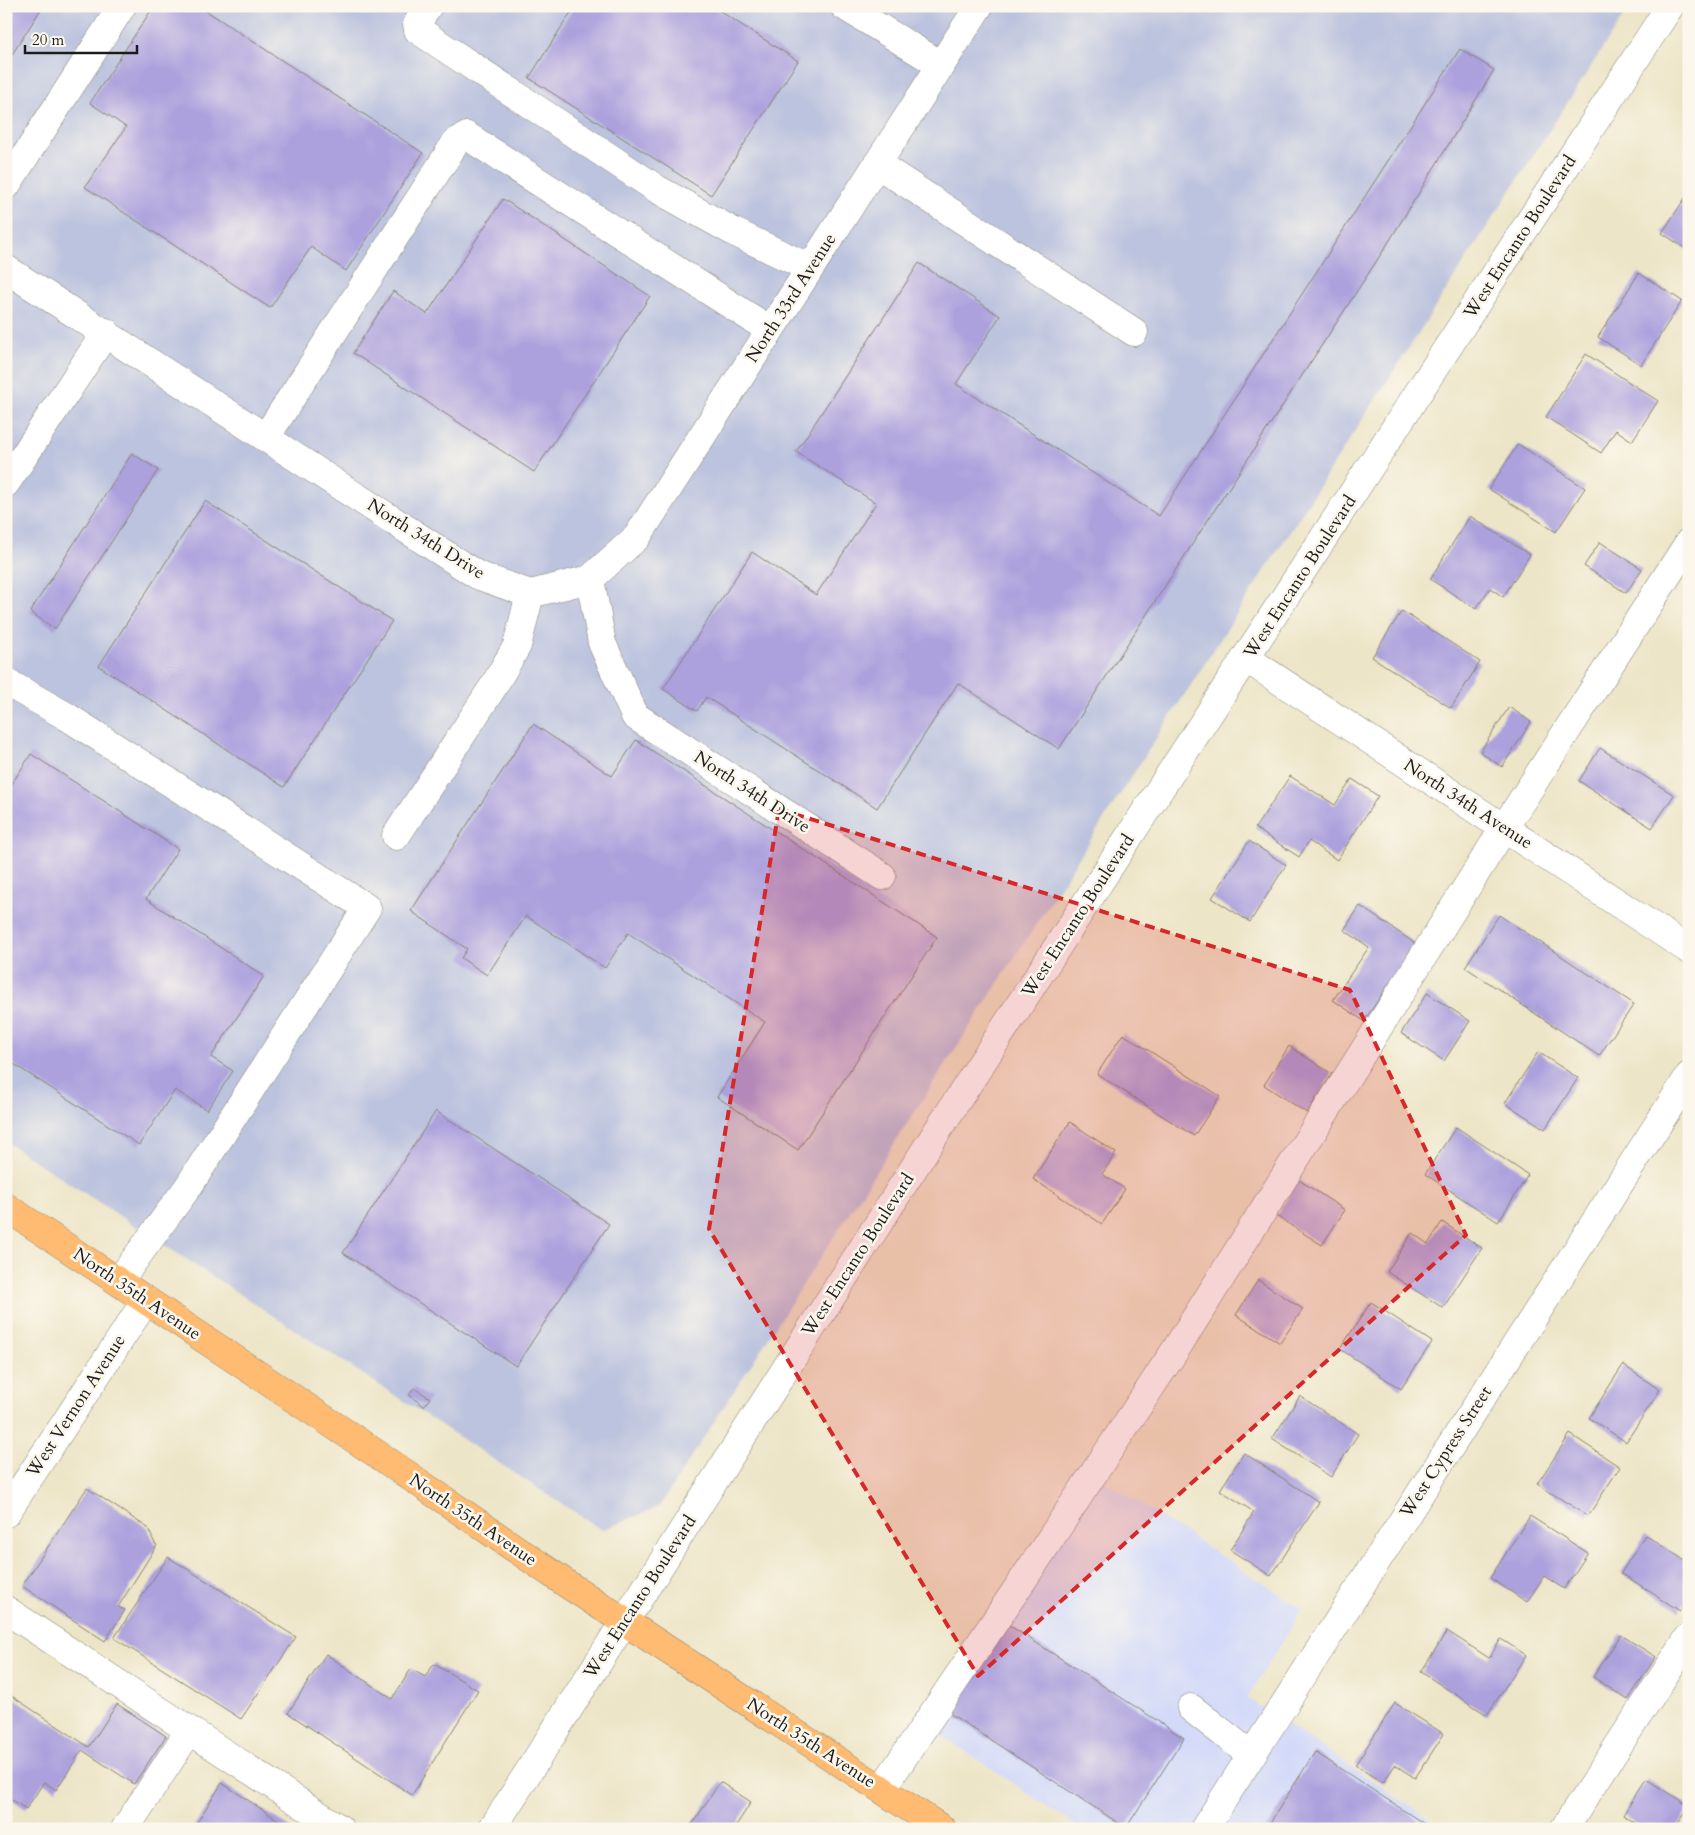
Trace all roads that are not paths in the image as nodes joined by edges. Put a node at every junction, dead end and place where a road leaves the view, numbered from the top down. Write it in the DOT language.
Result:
graph roads {
  1 [pos="122,6"];
  2 [pos="428,6"];
  3 [pos="844,6"];
  4 [pos="979,6"];
  5 [pos="1670,6"];
  6 [pos="941,65"];
  7 [pos="877,164"];
  8 [pos="6,186"];
  9 [pos="810,268"];
  10 [pos="6,269"];
  11 [pos="770,330"];
  12 [pos="106,332"];
  13 [pos="1134,332"];
  14 [pos="266,437"];
  15 [pos="6,483"];
  16 [pos="1689,542"];
  17 [pos="590,579"];
  18 [pos="530,594"];
  19 [pos="1246,659"];
  20 [pos="6,682"];
  21 [pos="1504,828"];
  22 [pos="396,836"];
  23 [pos="882,876"];
  24 [pos="1689,950"];
  25 [pos="1689,1076"];
  26 [pos="6,1207"];
  27 [pos="119,1281"];
  28 [pos="146,1300"];
  29 [pos="6,1513"];
  30 [pos="6,1610"];
  31 [pos="624,1621"];
  32 [pos="1689,1637"];
  33 [pos="1191,1708"];
  34 [pos="189,1731"];
  35 [pos="1251,1755"];
  36 [pos="882,1789"];
  37 [pos="125,1829"];
  38 [pos="340,1829"];
  39 [pos="492,1829"];
  40 [pos="942,1829"];
  41 [pos="1204,1829"];
  42 [pos="1564,1829"];
  1 -- 8 [label="street"];
  2 -- 9 [label="street"];
  3 -- 6 [label="street"];
  4 -- 6 [label="street, North 33rd Avenue"];
  5 -- 19 [label="street, West Encanto Boulevard"];
  6 -- 7 [label="street, North 33rd Avenue"];
  7 -- 9 [label="street, North 33rd Avenue"];
  7 -- 13 [label="street"];
  9 -- 11 [label="street, North 33rd Avenue"];
  10 -- 12 [label="street, North 34th Drive"];
  11 -- 14 [label="street"];
  11 -- 17 [label="street, North 33rd Avenue"];
  12 -- 14 [label="street, North 34th Drive"];
  12 -- 15 [label="street"];
  14 -- 18 [label="street, North 34th Drive"];
  16 -- 21 [label="street"];
  17 -- 18 [label="street"];
  17 -- 23 [label="street, North 34th Drive"];
  18 -- 22 [label="street"];
  19 -- 21 [label="street, North 34th Avenue"];
  19 -- 31 [label="street, West Encanto Boulevard"];
  20 -- 27 [label="street"];
  21 -- 24 [label="street, North 34th Avenue"];
  21 -- 36 [label="street"];
  25 -- 35 [label="street, West Cypress Street"];
  26 -- 27 [label="main road, North 35th Avenue"];
  27 -- 28 [label="main road, North 35th Avenue"];
  28 -- 29 [label="street, West Vernon Avenue"];
  28 -- 31 [label="main road, North 35th Avenue"];
  30 -- 34 [label="street"];
  31 -- 36 [label="main road, North 35th Avenue"];
  31 -- 39 [label="street, West Encanto Boulevard"];
  32 -- 42 [label="street"];
  33 -- 35 [label="street"];
  34 -- 37 [label="street"];
  34 -- 38 [label="street"];
  35 -- 41 [label="street, West Cypress Street"];
  36 -- 40 [label="main road, North 35th Avenue"];
}
